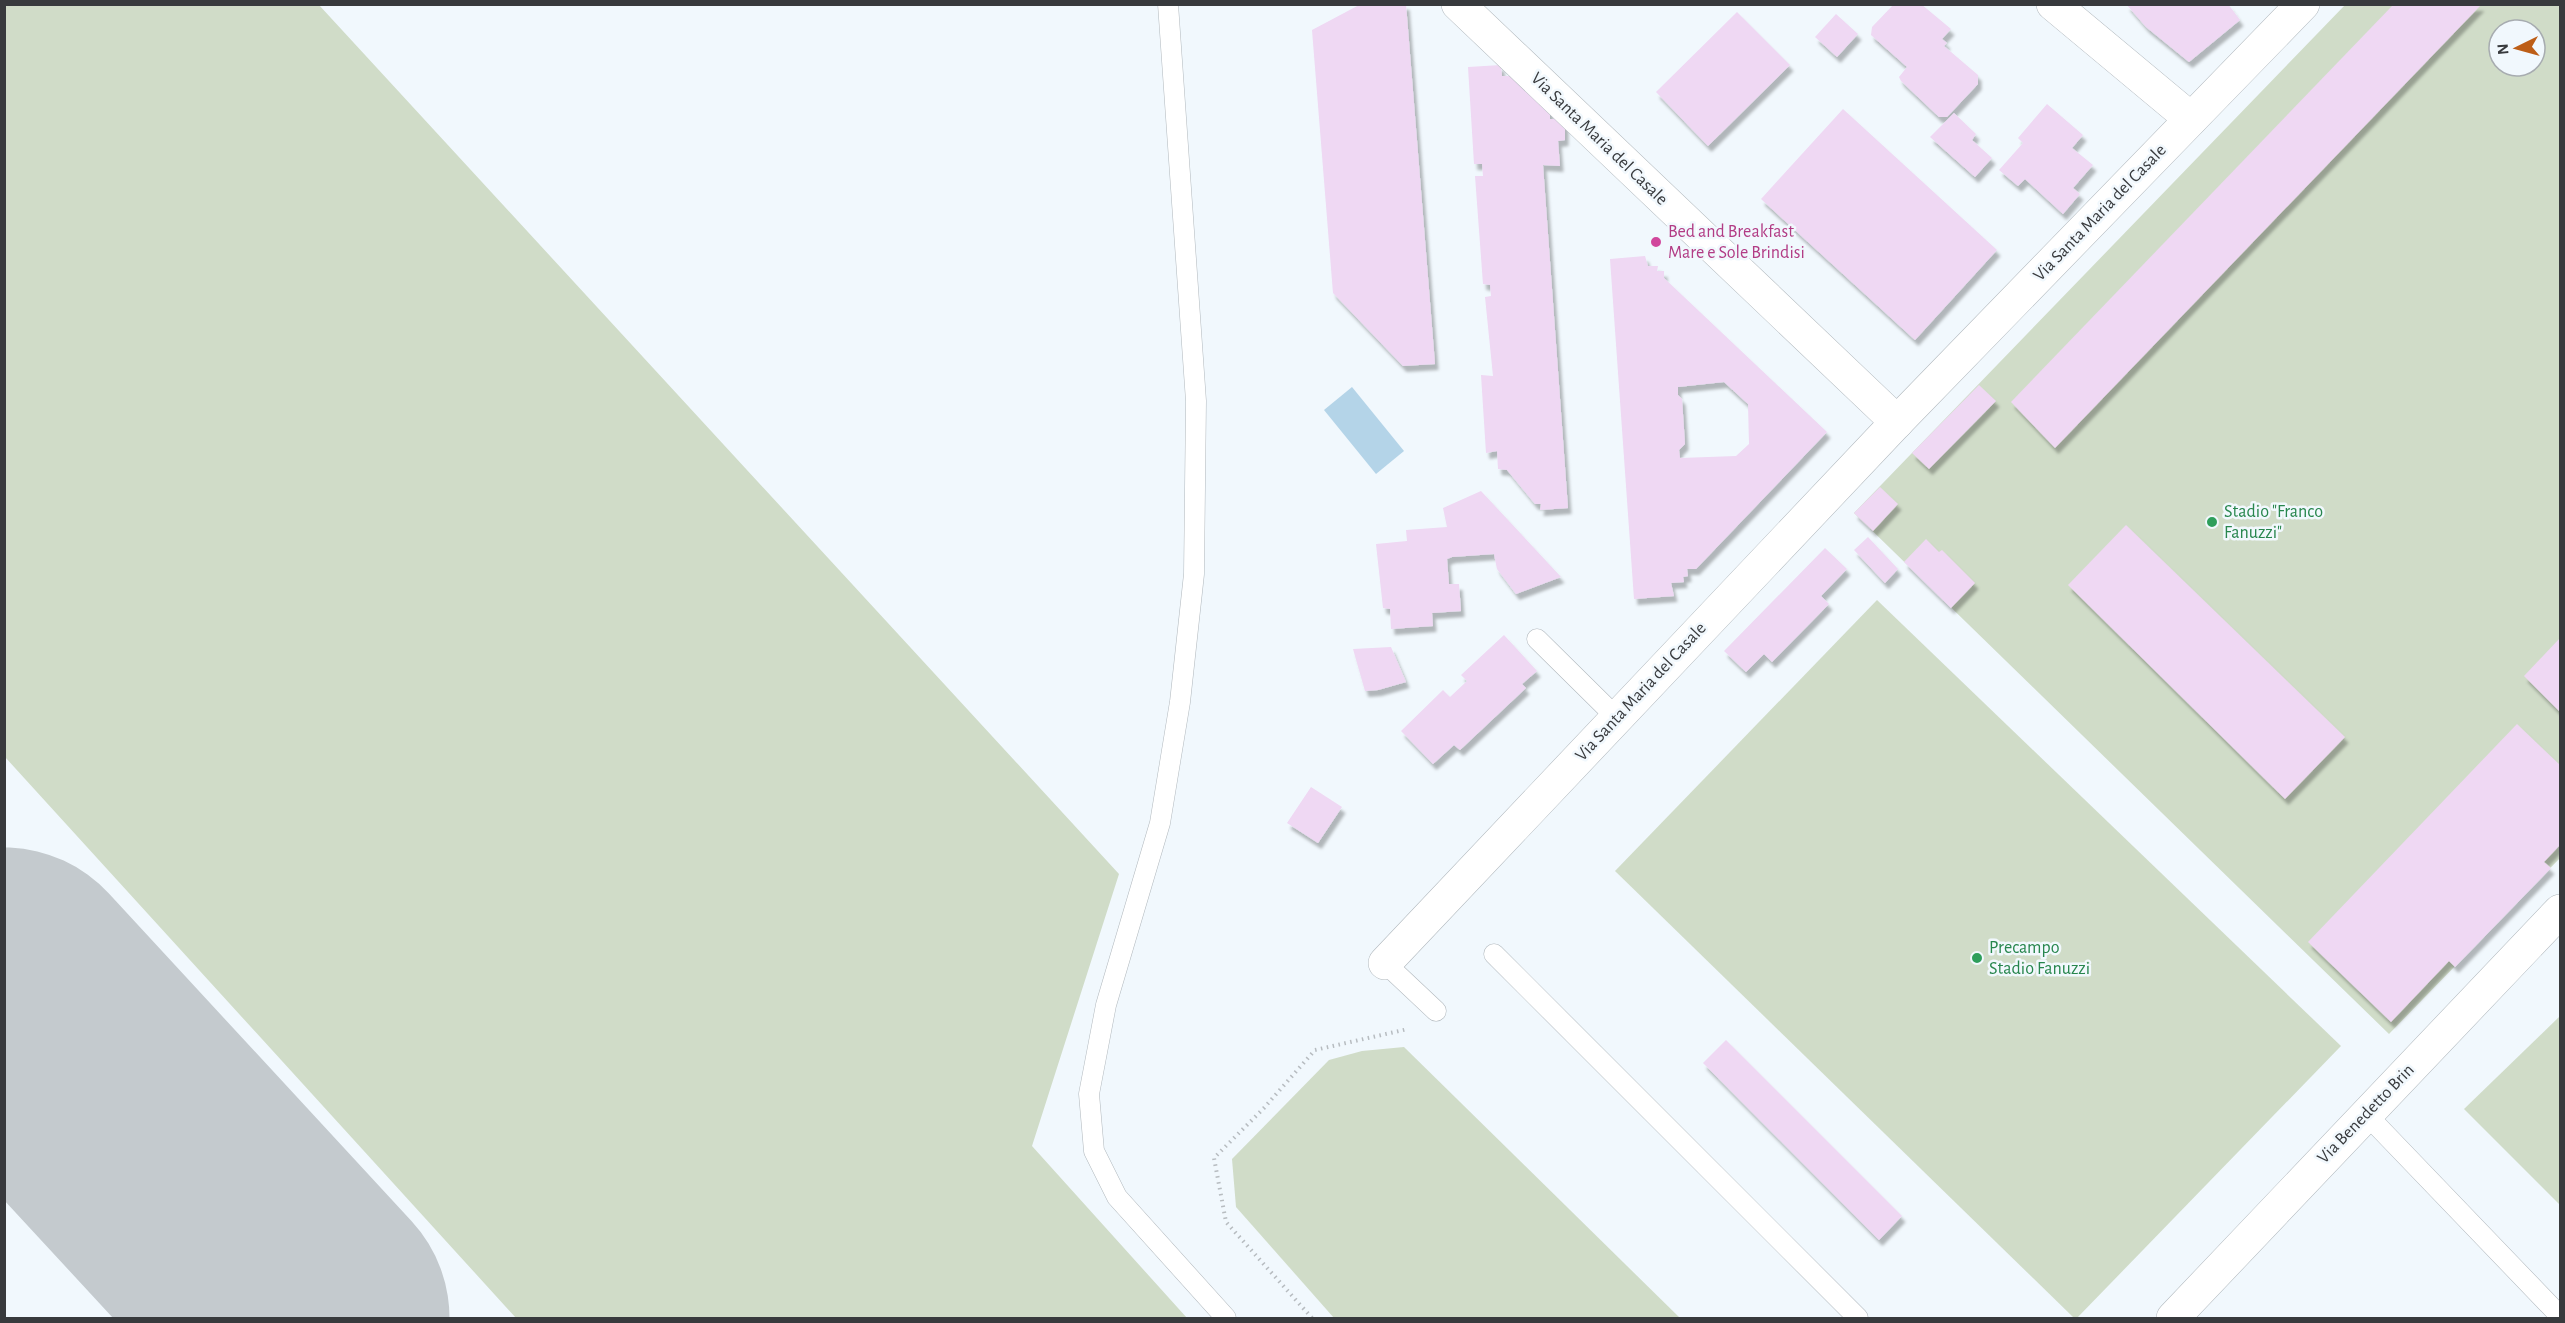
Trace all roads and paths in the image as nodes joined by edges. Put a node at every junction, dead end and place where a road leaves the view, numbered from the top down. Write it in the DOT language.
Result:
graph roads {
  1 [pos="1168,4"];
  2 [pos="1458,4"];
  3 [pos="2053,4"];
  4 [pos="2303,4"];
  5 [pos="2191,119"];
  6 [pos="1897,422"];
  7 [pos="1537,639"];
  8 [pos="1617,718"];
  9 [pos="2560,911"];
  10 [pos="1494,954"];
  11 [pos="1385,963"];
  12 [pos="1436,1011"];
  13 [pos="1413,1027"];
  14 [pos="2366,1114"];
  15 [pos="2560,1316"];
  16 [pos="1226,1318"];
  17 [pos="1312,1318"];
  18 [pos="1858,1318"];
  19 [pos="2173,1318"];
  1 -- 16 [label="lane"];
  2 -- 6 [label="street, Via Santa Maria del Casale"];
  3 -- 5 [label="street"];
  4 -- 5 [label="street, Via Santa Maria del Casale"];
  5 -- 6 [label="street, Via Santa Maria del Casale"];
  6 -- 8 [label="street, Via Santa Maria del Casale"];
  7 -- 8 [label="lane"];
  8 -- 11 [label="street, Via Santa Maria del Casale"];
  9 -- 14 [label="street, Via Benedetto Brin"];
  10 -- 18 [label="lane"];
  11 -- 12 [label="lane"];
  13 -- 17 [label="path"];
  14 -- 15 [label="lane"];
  14 -- 19 [label="street, Via Benedetto Brin"];
}
